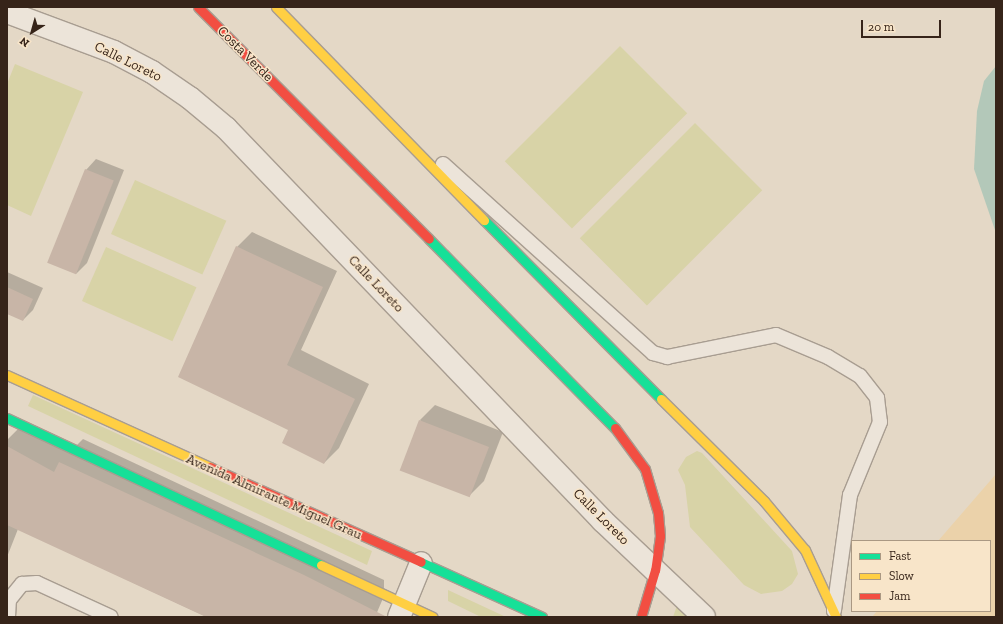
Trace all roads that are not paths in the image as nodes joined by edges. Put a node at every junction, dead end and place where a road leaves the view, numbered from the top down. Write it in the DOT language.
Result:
graph roads {
  1 [pos="198,7"];
  2 [pos="276,7"];
  3 [pos="7,12"];
  4 [pos="336,67"];
  5 [pos="7,375"];
  6 [pos="7,418"];
  7 [pos="421,563"];
  8 [pos="655,570"];
  9 [pos="402,611"];
  10 [pos="835,614"];
  11 [pos="8,617"];
  12 [pos="111,617"];
  13 [pos="433,617"];
  14 [pos="542,617"];
  15 [pos="641,617"];
  16 [pos="704,617"];
  1 -- 8 [label="main road, Costa Verde"];
  2 -- 4 [label="main road"];
  3 -- 8 [label="street, Calle Loreto"];
  4 -- 10 [label="main road"];
  4 -- 10 [label="lane"];
  5 -- 7 [label="main road, Avenida Almirante Miguel Grau"];
  6 -- 9 [label="main road"];
  7 -- 9 [label="street"];
  7 -- 14 [label="main road, Avenida Almirante Miguel Grau"];
  8 -- 15 [label="main road, Costa Verde"];
  8 -- 16 [label="street, Calle Loreto"];
  9 -- 13 [label="main road"];
  11 -- 12 [label="lane"];
}
